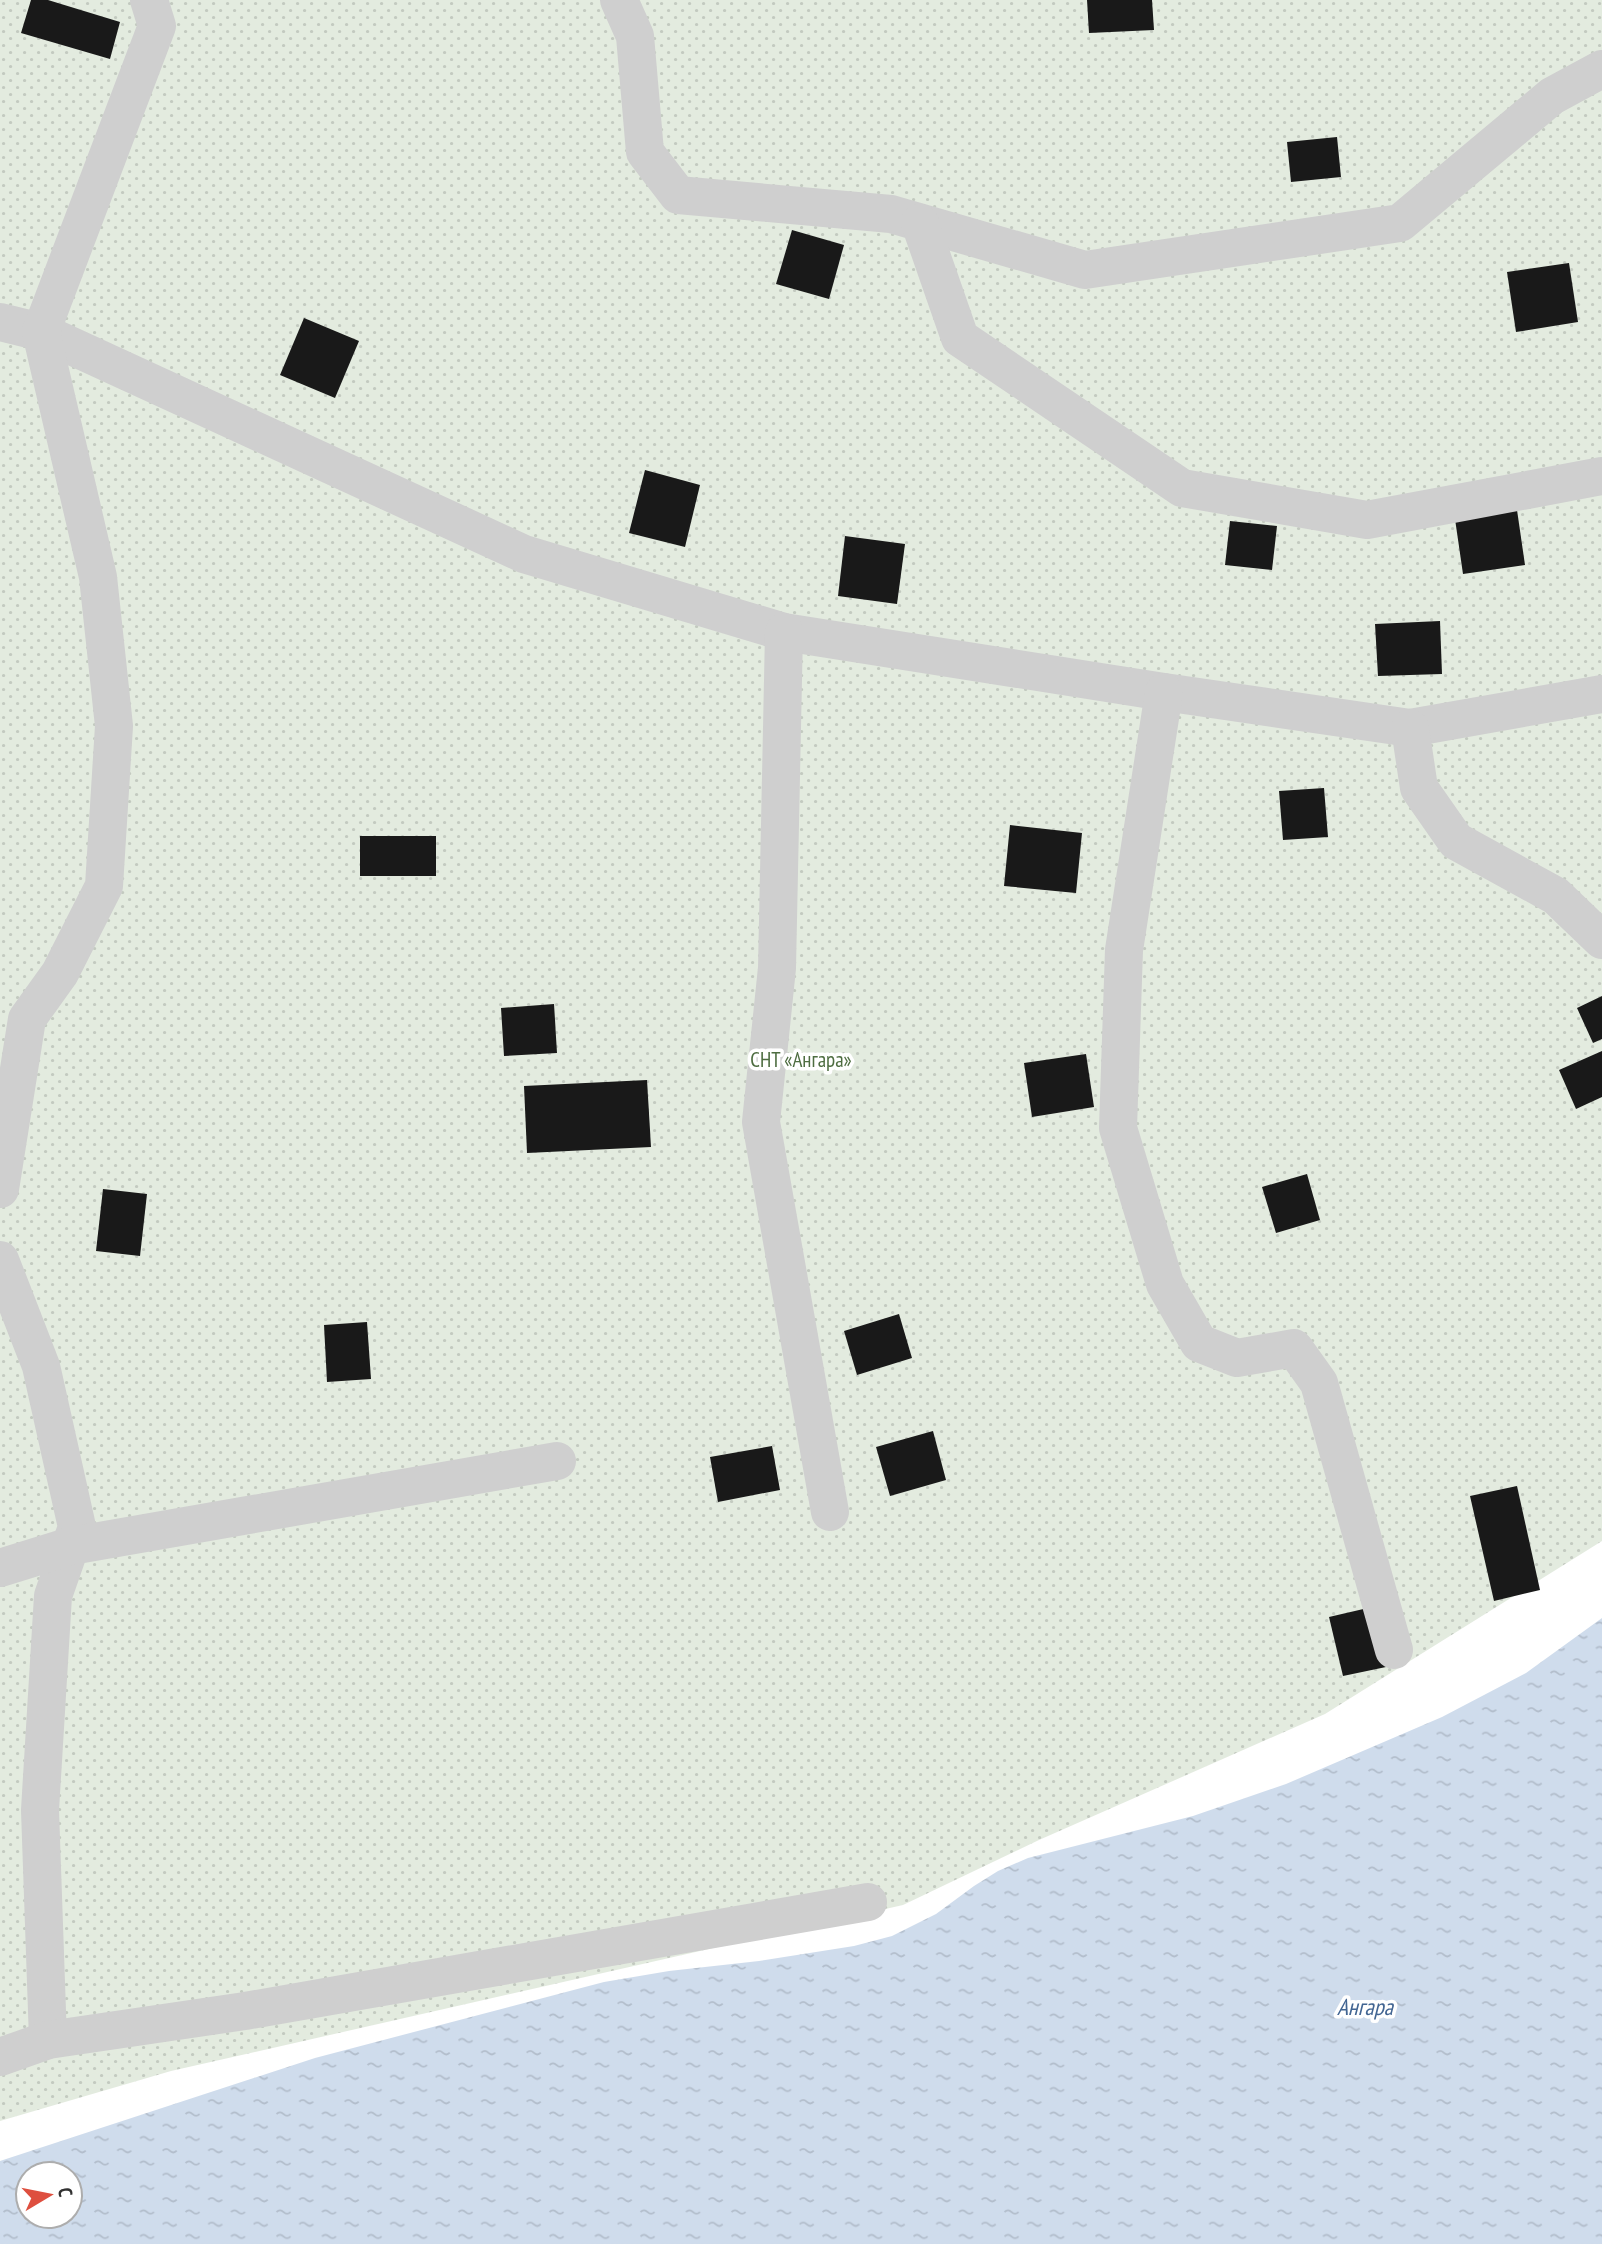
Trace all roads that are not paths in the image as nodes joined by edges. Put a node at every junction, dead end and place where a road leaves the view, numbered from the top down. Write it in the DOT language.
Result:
graph roads {
  1 [pos="149,0"];
  2 [pos="619,0"];
  3 [pos="1602,69"];
  4 [pos="920,223"];
  5 [pos="0,322"];
  6 [pos="41,332"];
  7 [pos="1602,476"];
  8 [pos="784,632"];
  9 [pos="1164,692"];
  10 [pos="1602,694"];
  11 [pos="1410,728"];
  12 [pos="1602,940"];
  13 [pos="14,1017"];
  14 [pos="0,1189"];
  15 [pos="0,1261"];
  16 [pos="557,1461"];
  17 [pos="830,1512"];
  18 [pos="71,1546"];
  19 [pos="0,1568"];
  20 [pos="1394,1650"];
  21 [pos="868,1902"];
  22 [pos="48,2039"];
  23 [pos="0,2057"];
  1 -- 6 [label="street"];
  2 -- 4 [label="street"];
  3 -- 4 [label="street"];
  4 -- 7 [label="street"];
  5 -- 6 [label="street"];
  6 -- 8 [label="street"];
  6 -- 13 [label="street"];
  8 -- 9 [label="street"];
  8 -- 17 [label="street"];
  9 -- 11 [label="street"];
  9 -- 20 [label="street"];
  10 -- 11 [label="street"];
  11 -- 12 [label="street"];
  13 -- 14 [label="street"];
  15 -- 18 [label="street"];
  16 -- 18 [label="street"];
  18 -- 19 [label="street"];
  18 -- 22 [label="street"];
  21 -- 22 [label="street"];
  22 -- 23 [label="street"];
}
